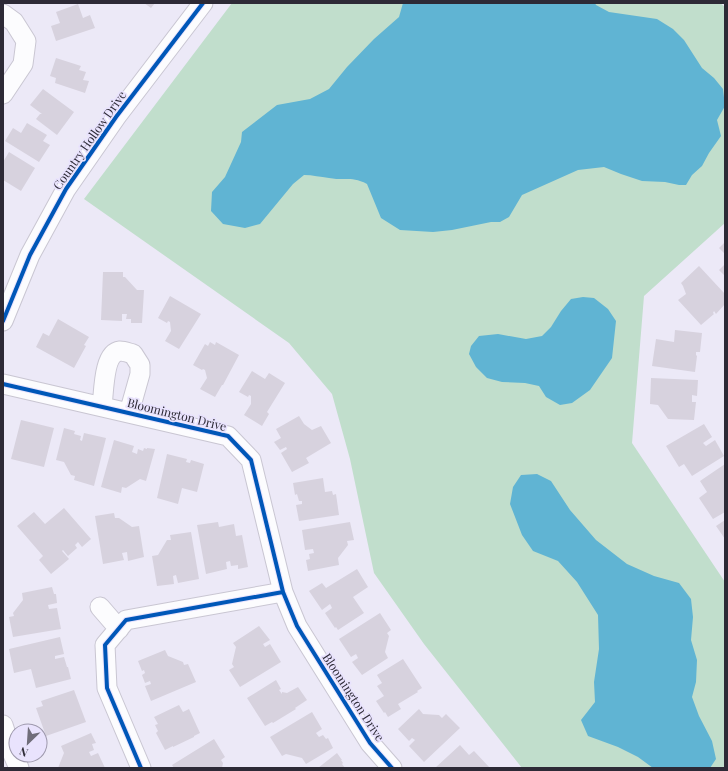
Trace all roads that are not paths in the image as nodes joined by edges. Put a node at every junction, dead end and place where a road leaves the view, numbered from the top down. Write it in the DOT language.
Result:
graph roads {
  1 [pos="202,3"];
  2 [pos="3,14"];
  3 [pos="3,94"];
  4 [pos="3,321"];
  5 [pos="3,384"];
  6 [pos="102,406"];
  7 [pos="129,413"];
  8 [pos="283,592"];
  9 [pos="100,607"];
  10 [pos="119,628"];
  11 [pos="3,725"];
  12 [pos="19,768"];
  13 [pos="141,768"];
  14 [pos="392,768"];
  1 -- 4 [label="street, Country Hollow Drive"];
  2 -- 3 [label="street"];
  5 -- 6 [label="street, Bloomington Drive"];
  6 -- 7 [label="street, Bloomington Drive"];
  6 -- 7 [label="street"];
  7 -- 8 [label="street, Bloomington Drive"];
  8 -- 10 [label="street"];
  8 -- 14 [label="street, Bloomington Drive"];
  9 -- 10 [label="street"];
  10 -- 13 [label="street"];
  11 -- 12 [label="street"];
}
